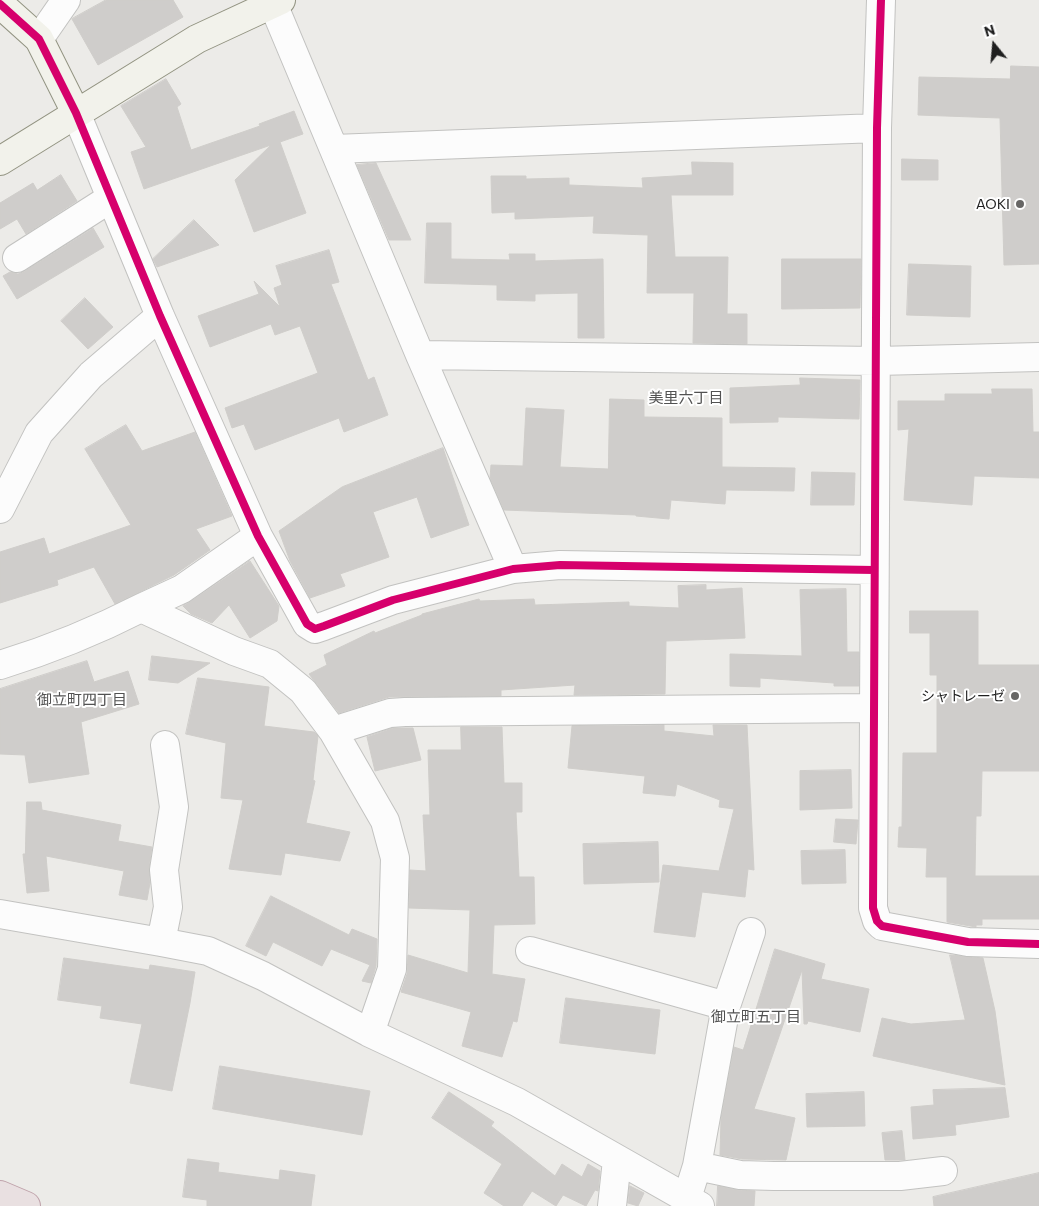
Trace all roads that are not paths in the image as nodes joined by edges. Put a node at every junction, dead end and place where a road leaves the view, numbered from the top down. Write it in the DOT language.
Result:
graph roads {
  1 [pos="66,0"];
  2 [pos="881,0"];
  3 [pos="277,2"];
  4 [pos="0,4"];
  5 [pos="39,39"];
  6 [pos="76,113"];
  7 [pos="877,128"];
  8 [pos="334,149"];
  9 [pos="0,160"];
  10 [pos="111,198"];
  11 [pos="17,258"];
  12 [pos="160,316"];
  13 [pos="420,355"];
  14 [pos="1039,357"];
  15 [pos="877,361"];
  16 [pos="0,509"];
  17 [pos="258,536"];
  18 [pos="513,570"];
  19 [pos="874,570"];
  20 [pos="141,608"];
  21 [pos="0,665"];
  22 [pos="873,708"];
  23 [pos="333,731"];
  24 [pos="165,745"];
  25 [pos="0,914"];
  26 [pos="751,932"];
  27 [pos="162,942"];
  28 [pos="1039,944"];
  29 [pos="530,951"];
  30 [pos="726,1006"];
  31 [pos="370,1032"];
  32 [pos="618,1160"];
  33 [pos="697,1166"];
  34 [pos="943,1171"];
  35 [pos="0,1195"];
  36 [pos="694,1202"];
  37 [pos="26,1206"];
  38 [pos="612,1206"];
  1 -- 5 [label="street"];
  2 -- 7 [label="street"];
  3 -- 6 [label="street"];
  3 -- 8 [label="street"];
  4 -- 5 [label="street"];
  5 -- 6 [label="street"];
  6 -- 9 [label="street"];
  6 -- 10 [label="street"];
  7 -- 8 [label="street"];
  7 -- 15 [label="street"];
  8 -- 13 [label="street"];
  10 -- 11 [label="street"];
  10 -- 12 [label="street"];
  12 -- 16 [label="street"];
  12 -- 17 [label="street"];
  13 -- 15 [label="street"];
  13 -- 18 [label="street"];
  14 -- 15 [label="street"];
  15 -- 19 [label="street"];
  17 -- 18 [label="street"];
  17 -- 20 [label="street"];
  18 -- 19 [label="street"];
  19 -- 22 [label="street"];
  20 -- 21 [label="street"];
  20 -- 23 [label="street"];
  22 -- 23 [label="street"];
  22 -- 28 [label="street"];
  23 -- 31 [label="street"];
  24 -- 27 [label="street"];
  25 -- 27 [label="street"];
  26 -- 30 [label="street"];
  27 -- 31 [label="street"];
  29 -- 30 [label="street"];
  30 -- 33 [label="street"];
  31 -- 32 [label="street"];
  32 -- 36 [label="street"];
  32 -- 38 [label="street"];
  33 -- 34 [label="street"];
  33 -- 36 [label="street"];
  35 -- 37 [label="highway"];
}
